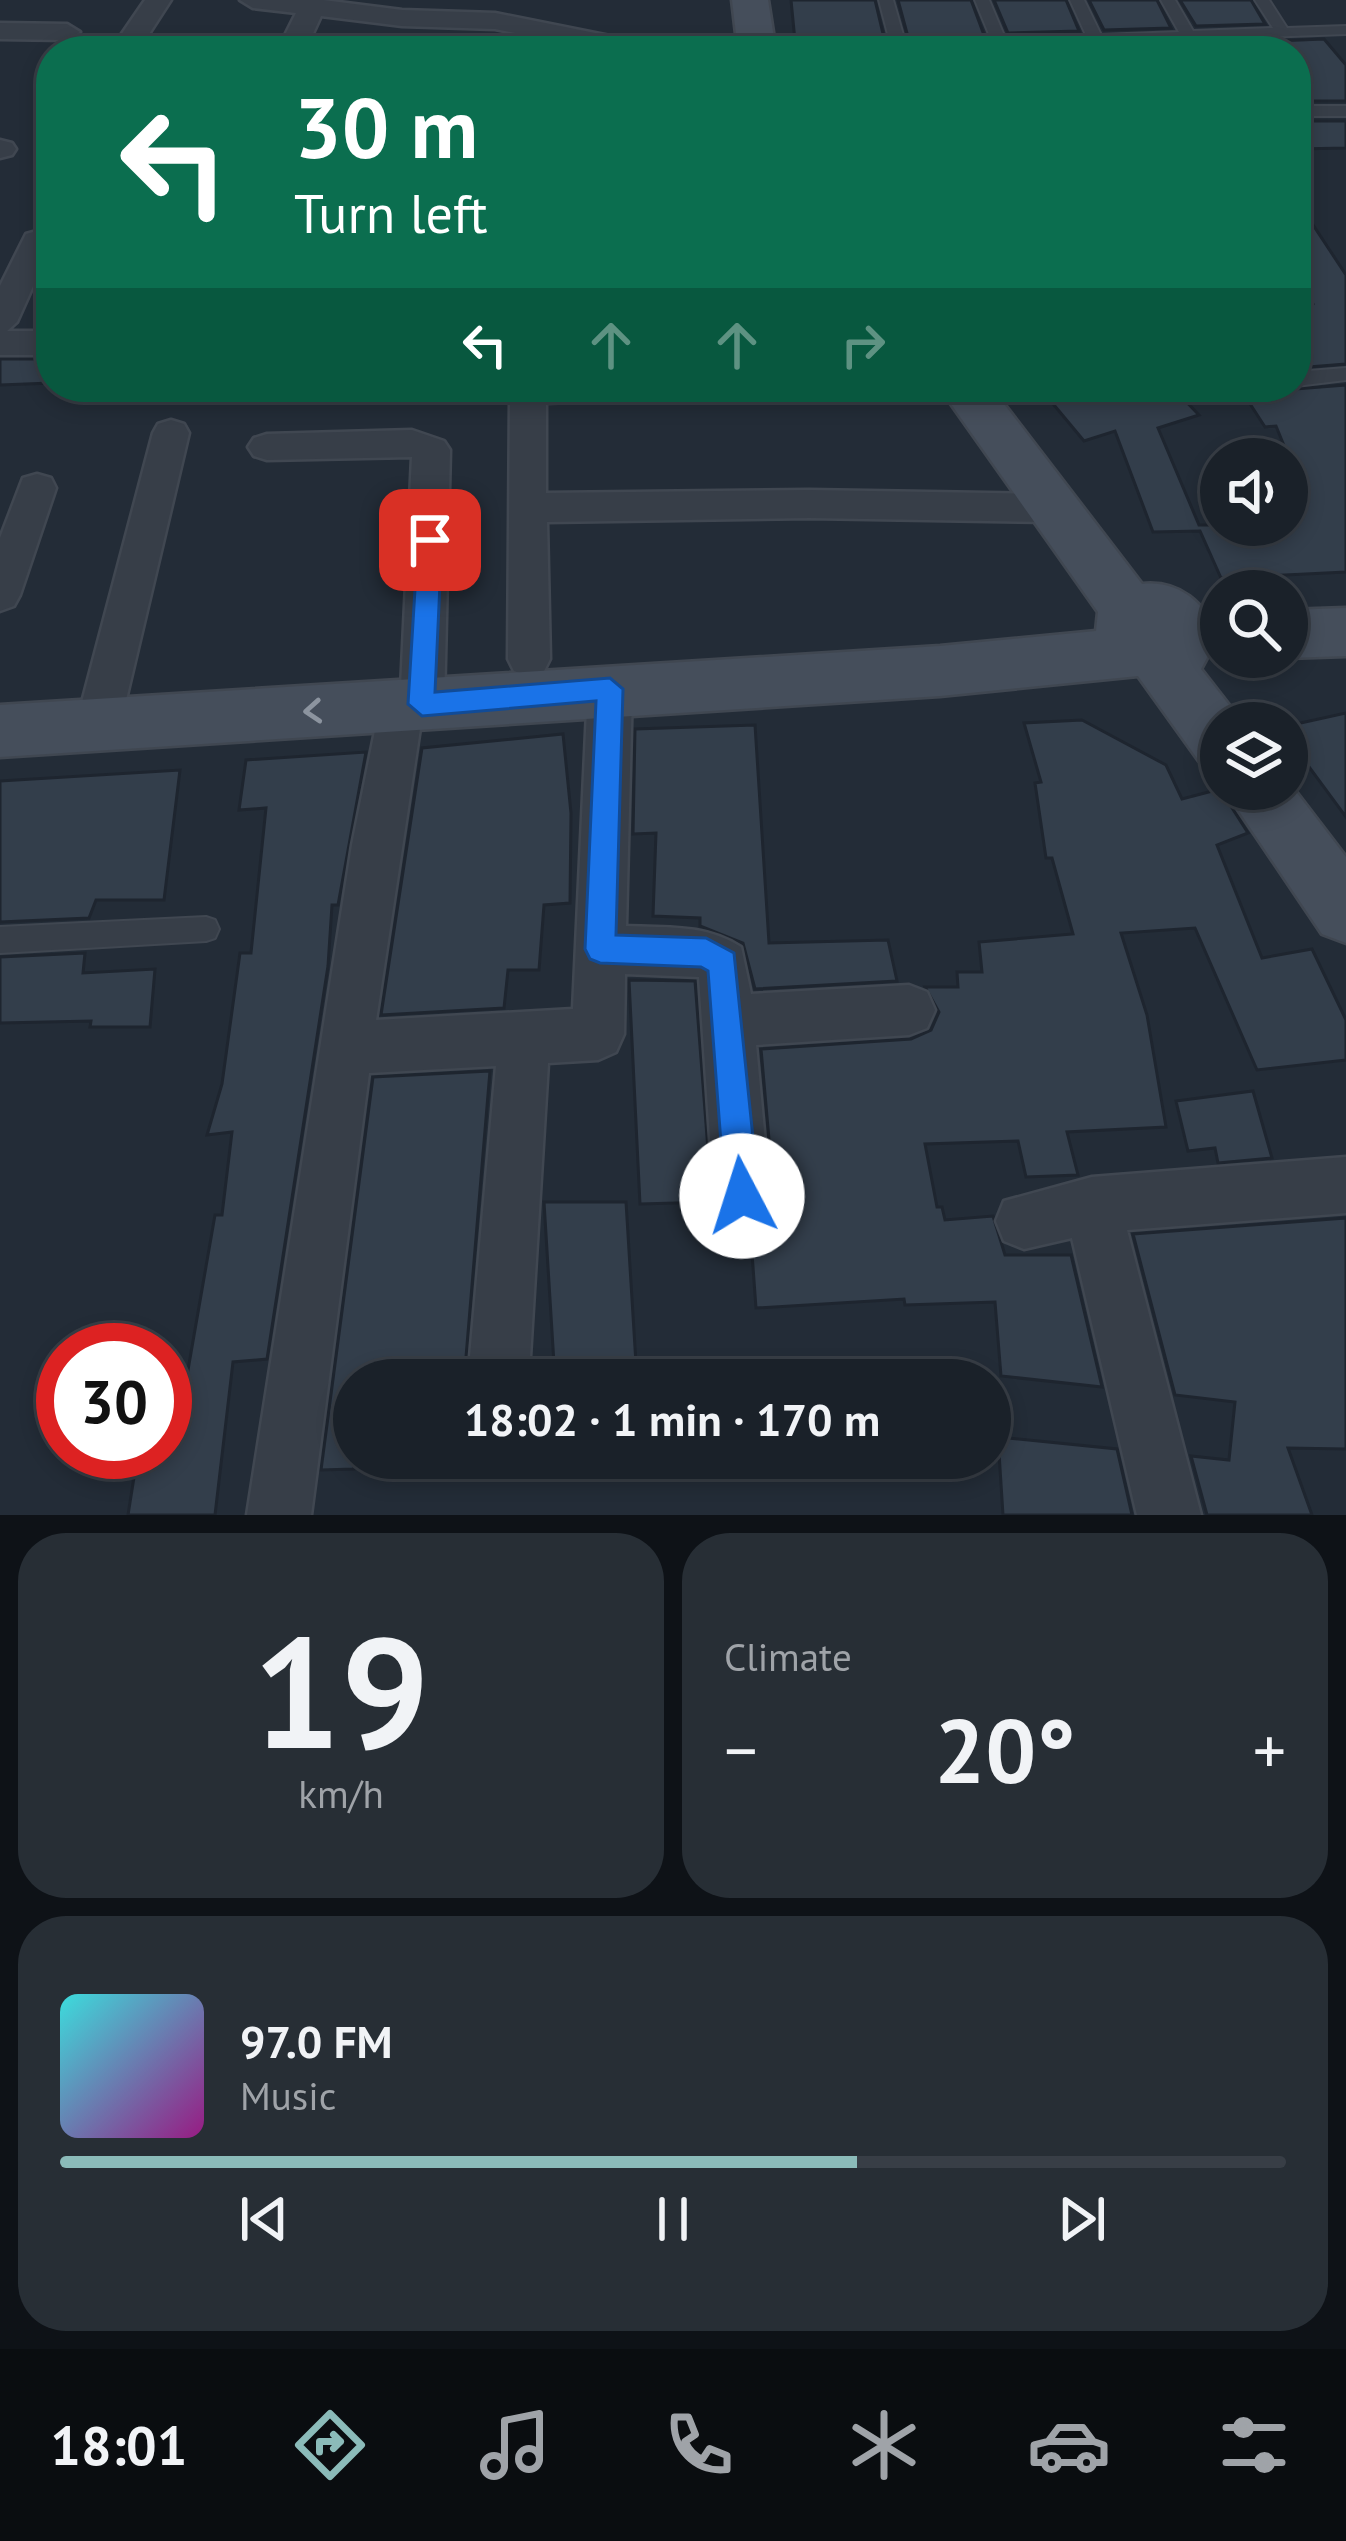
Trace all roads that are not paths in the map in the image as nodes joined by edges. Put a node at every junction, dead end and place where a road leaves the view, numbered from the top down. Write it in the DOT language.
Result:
graph roads {
  1 [pos="158,0"];
  2 [pos="254,0"];
  3 [pos="722,0"];
  4 [pos="750,0"];
  5 [pos="886,0"];
  6 [pos="982,0"];
  7 [pos="1077,0"];
  8 [pos="1168,0"];
  9 [pos="1262,0"];
  10 [pos="313,5"];
  11 [pos="402,18"];
  12 [pos="495,21"];
  13 [pos="1346,30"];
  14 [pos="0,31"];
  15 [pos="67,32"];
  16 [pos="1283,32"];
  17 [pos="1188,35"];
  18 [pos="134,36"];
  19 [pos="298,36"];
  20 [pos="394,36"];
  21 [pos="490,36"];
  22 [pos="552,36"];
  23 [pos="726,36"];
  24 [pos="755,36"];
  25 [pos="896,36"];
  26 [pos="997,36"];
  27 [pos="1094,36"];
  28 [pos="1157,36"];
  29 [pos="1311,111"];
  30 [pos="1346,111"];
  31 [pos="36,243"];
  32 [pos="0,322"];
  33 [pos="0,343"];
  34 [pos="36,343"];
  35 [pos="1346,374"];
  36 [pos="1311,378"];
  37 [pos="524,402"];
  38 [pos="975,402"];
  39 [pos="1005,402"];
  40 [pos="171,433"];
  41 [pos="267,447"];
  42 [pos="37,488"];
  43 [pos="527,508"];
  44 [pos="1052,508"];
  45 [pos="0,595"];
  46 [pos="1346,609"];
  47 [pos="1308,610"];
  48 [pos="1170,630"];
  49 [pos="1346,632"];
  50 [pos="1308,633"];
  51 [pos="529,659"];
  52 [pos="610,689"];
  53 [pos="0,691"];
  54 [pos="416,692"];
  55 [pos="1203,702"];
  56 [pos="1223,702"];
  57 [pos="103,704"];
  58 [pos="0,731"];
  59 [pos="1272,810"];
  60 [pos="1306,810"];
  61 [pos="1346,862"];
  62 [pos="1346,910"];
  63 [pos="206,929"];
  64 [pos="0,940"];
  65 [pos="600,949"];
  66 [pos="909,1010"];
  67 [pos="727,1021"];
  68 [pos="524,1037"];
  69 [pos="346,1048"];
  70 [pos="1346,1185"];
  71 [pos="742,1196"];
  72 [pos="1092,1204"];
  73 [pos="1024,1221"];
  74 [pos="500,1358"];
  75 [pos="279,1515"];
  76 [pos="1169,1515"];
  1 -- 18 [label="street"];
  2 -- 10 [label="street"];
  3 -- 23 [label="street"];
  4 -- 24 [label="street"];
  5 -- 25 [label="lane"];
  6 -- 26 [label="lane"];
  7 -- 27 [label="lane"];
  8 -- 17 [label="lane"];
  9 -- 16 [label="lane"];
  10 -- 11 [label="street"];
  10 -- 19 [label="street"];
  11 -- 12 [label="street"];
  11 -- 20 [label="street"];
  12 -- 21 [label="street"];
  12 -- 22 [label="street"];
  13 -- 16 [label="lane"];
  14 -- 15 [label="street"];
  16 -- 17 [label="lane"];
  17 -- 28 [label="lane"];
  29 -- 30 [label="lane"];
  31 -- 32 [label="street"];
  33 -- 34 [label="street"];
  35 -- 36 [label="lane"];
  37 -- 43 [label="street"];
  38 -- 44 [label="street"];
  39 -- 48 [label="street"];
  40 -- 57 [label="street"];
  41 -- 54 [label="street"];
  42 -- 45 [label="street"];
  43 -- 44 [label="street"];
  43 -- 51 [label="street"];
  44 -- 48 [label="street"];
  46 -- 47 [label="street"];
  48 -- 51 [label="street"];
  48 -- 52 [label="street"];
  48 -- 55 [label="street"];
  48 -- 56 [label="street"];
  49 -- 50 [label="street"];
  51 -- 54 [label="street"];
  52 -- 54 [label="street"];
  52 -- 65 [label="street"];
  53 -- 57 [label="street"];
  54 -- 57 [label="street"];
  54 -- 69 [label="street"];
  57 -- 58 [label="street"];
  59 -- 62 [label="street"];
  60 -- 61 [label="street"];
  63 -- 64 [label="lane"];
  65 -- 67 [label="street"];
  65 -- 68 [label="street"];
  66 -- 67 [label="street"];
  67 -- 71 [label="street"];
  68 -- 69 [label="street"];
  68 -- 74 [label="street"];
  69 -- 75 [label="street"];
  70 -- 72 [label="street"];
  72 -- 73 [label="street"];
  72 -- 76 [label="street"];
}
